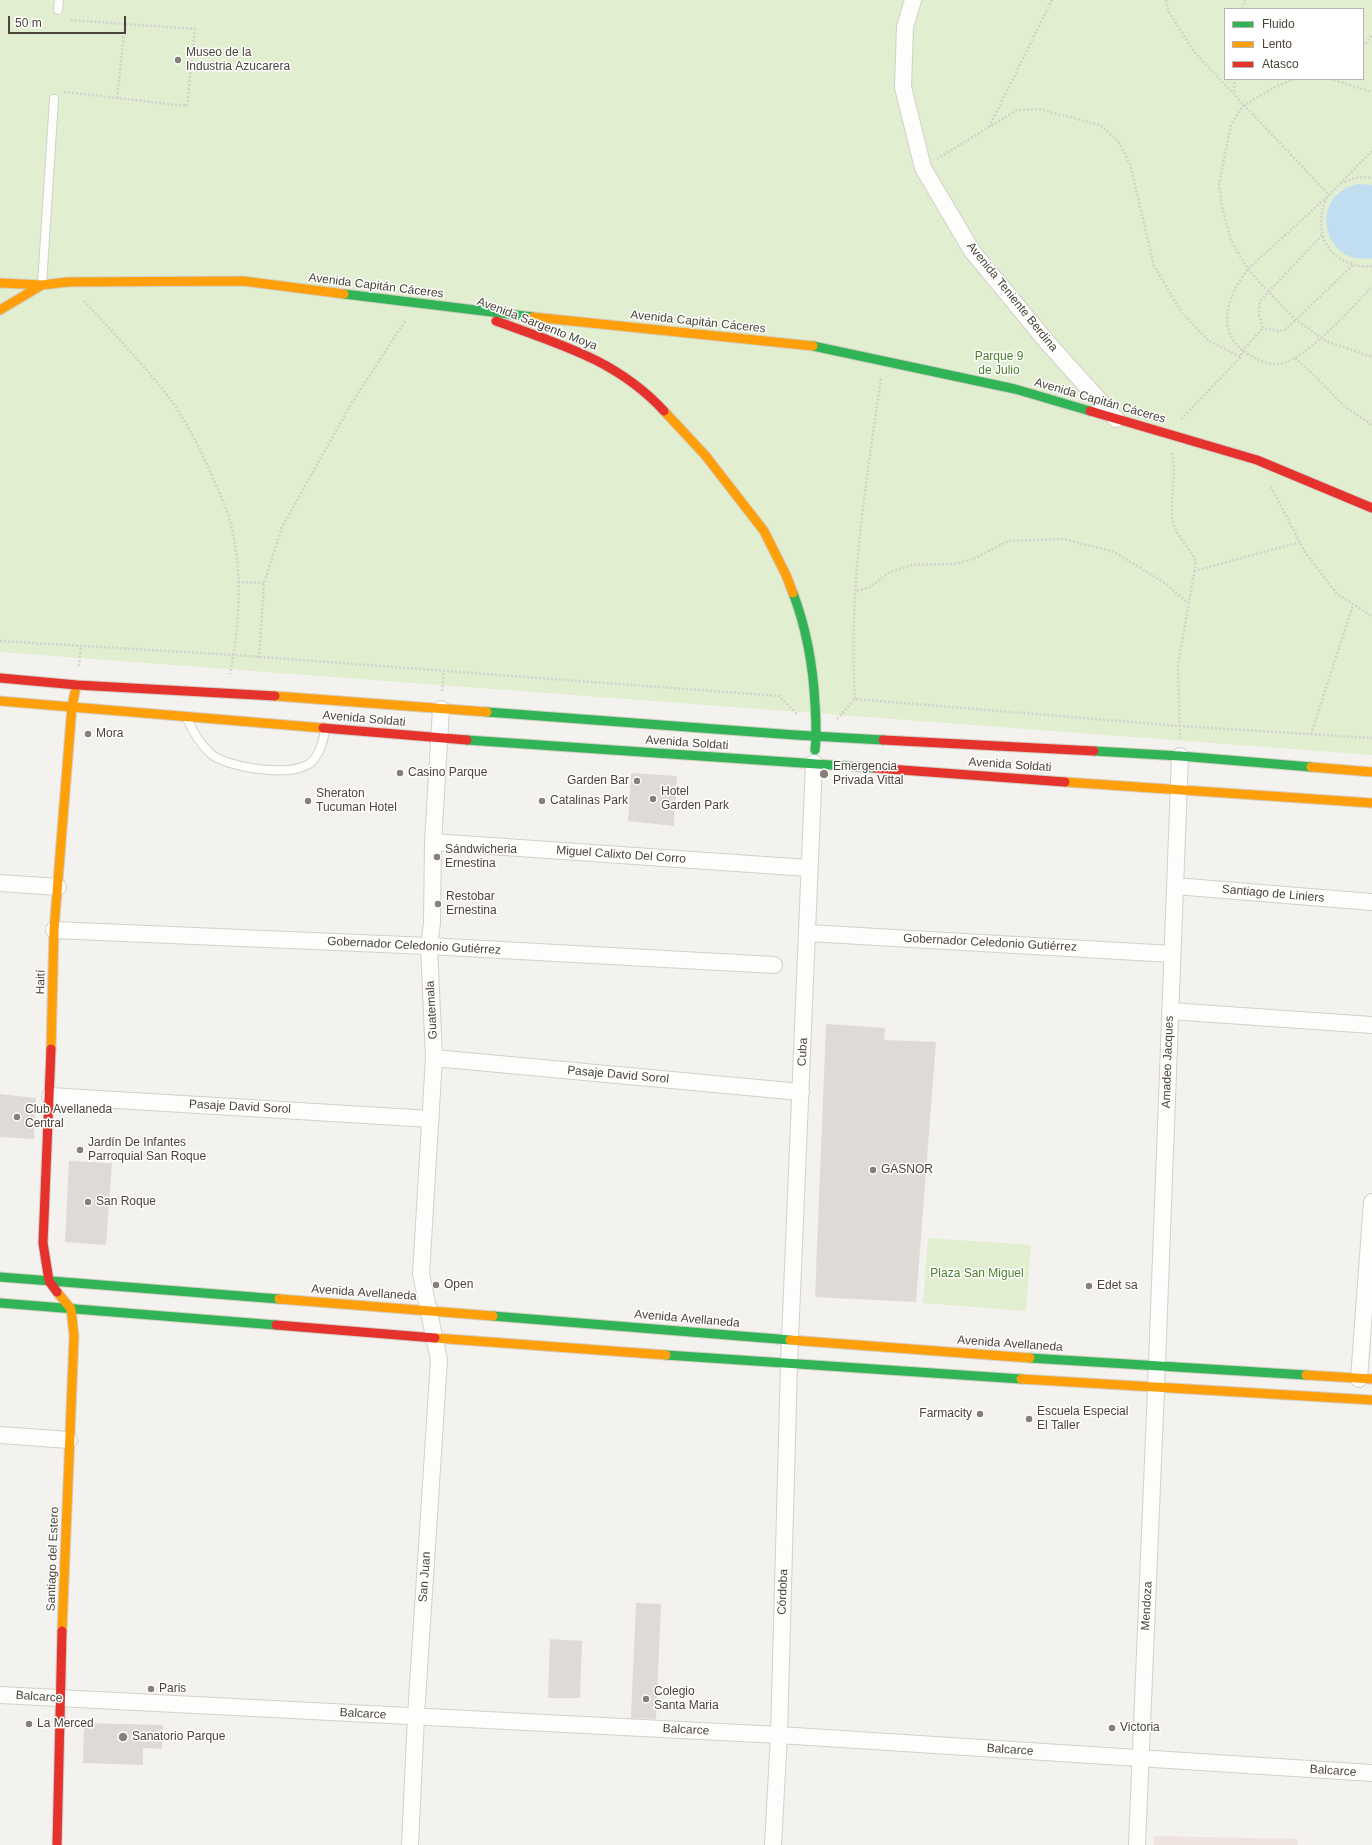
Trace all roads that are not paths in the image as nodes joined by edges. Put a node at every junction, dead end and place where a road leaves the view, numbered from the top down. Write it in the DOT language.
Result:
graph roads {
  1 [pos="59,0"];
  2 [pos="913,0"];
  3 [pos="58,10"];
  4 [pos="54,99"];
  5 [pos="0,283"];
  6 [pos="42,285"];
  7 [pos="0,310"];
  8 [pos="465,310"];
  9 [pos="1116,419"];
  10 [pos="1372,508"];
  11 [pos="0,678"];
  12 [pos="77,685"];
  13 [pos="0,701"];
  14 [pos="72,706"];
  15 [pos="441,709"];
  16 [pos="186,716"];
  17 [pos="325,728"];
  18 [pos="817,736"];
  19 [pos="439,738"];
  20 [pos="1180,756"];
  21 [pos="814,764"];
  22 [pos="1372,772"];
  23 [pos="1179,789"];
  24 [pos="1372,803"];
  25 [pos="433,842"];
  26 [pos="808,868"];
  27 [pos="0,883"];
  28 [pos="1175,886"];
  29 [pos="58,887"];
  30 [pos="1372,902"];
  31 [pos="54,930"];
  32 [pos="808,933"];
  33 [pos="429,946"];
  34 [pos="1172,954"];
  35 [pos="774,965"];
  36 [pos="1170,1011"];
  37 [pos="1372,1025"];
  38 [pos="434,1058"];
  39 [pos="801,1092"];
  40 [pos="50,1096"];
  41 [pos="431,1118"];
  42 [pos="1372,1202"];
  43 [pos="0,1277"];
  44 [pos="49,1281"];
  45 [pos="0,1303"];
  46 [pos="71,1309"];
  47 [pos="428,1310"];
  48 [pos="435,1336"];
  49 [pos="791,1340"];
  50 [pos="789,1364"];
  51 [pos="1157,1367"];
  52 [pos="1365,1379"];
  53 [pos="1156,1389"];
  54 [pos="1372,1400"];
  55 [pos="0,1436"];
  56 [pos="70,1440"];
  57 [pos="0,1695"];
  58 [pos="59,1698"];
  59 [pos="416,1716"];
  60 [pos="779,1735"];
  61 [pos="1140,1759"];
  62 [pos="1372,1773"];
  63 [pos="57,1845"];
  64 [pos="410,1845"];
  65 [pos="773,1845"];
  66 [pos="1137,1845"];
  1 -- 3 [label="lane"];
  2 -- 9 [label="street, Avenida Teniente Berdina"];
  4 -- 6 [label="lane"];
  5 -- 6 [label="main road, Avenida Capitán Cáceres"];
  6 -- 7 [label="main road"];
  6 -- 8 [label="main road, Avenida Capitán Cáceres"];
  8 -- 9 [label="main road, Avenida Capitán Cáceres"];
  8 -- 18 [label="main road, Avenida Sargento Moya"];
  9 -- 10 [label="main road, Avenida Capitán Cáceres"];
  11 -- 12 [label="main road, Avenida Soldati"];
  12 -- 14 [label="main road, Haití"];
  12 -- 15 [label="main road, Avenida Soldati"];
  13 -- 14 [label="main road, Avenida Soldati"];
  14 -- 16 [label="main road, Avenida Soldati"];
  14 -- 29 [label="main road, Haití"];
  15 -- 18 [label="main road, Avenida Soldati"];
  15 -- 19 [label="street, Guatemala"];
  16 -- 17 [label="main road, Avenida Soldati"];
  16 -- 17 [label="lane"];
  17 -- 19 [label="main road, Avenida Soldati"];
  18 -- 20 [label="main road, Avenida Soldati"];
  18 -- 21 [label="main road, Avenida Sargento Moya"];
  19 -- 21 [label="main road, Avenida Soldati"];
  19 -- 25 [label="street, Guatemala"];
  20 -- 22 [label="main road, Avenida Soldati"];
  20 -- 23 [label="street, Amadeo Jacques"];
  21 -- 23 [label="main road, Avenida Soldati"];
  21 -- 26 [label="street, Cuba"];
  23 -- 24 [label="main road, Avenida Soldati"];
  23 -- 28 [label="street, Amadeo Jacques"];
  25 -- 26 [label="street, Miguel Calixto Del Corro"];
  25 -- 33 [label="street, Guatemala"];
  26 -- 32 [label="street, Cuba"];
  27 -- 29 [label="street"];
  28 -- 30 [label="street, Santiago de Liniers"];
  28 -- 34 [label="street, Amadeo Jacques"];
  29 -- 31 [label="main road, Haití"];
  31 -- 33 [label="street, Gobernador Celedonio Gutiérrez"];
  31 -- 40 [label="main road, Haití"];
  32 -- 34 [label="street, Gobernador Celedonio Gutiérrez"];
  32 -- 39 [label="street, Cuba"];
  33 -- 35 [label="street, Gobernador Celedonio Gutiérrez"];
  33 -- 38 [label="street, Guatemala"];
  34 -- 36 [label="street, Amadeo Jacques"];
  36 -- 37 [label="street"];
  36 -- 51 [label="street, Amadeo Jacques"];
  38 -- 39 [label="street, Pasaje David Sorol"];
  38 -- 41 [label="street, Guatemala"];
  39 -- 49 [label="street, Cuba"];
  40 -- 41 [label="street, Pasaje David Sorol"];
  40 -- 44 [label="main road, Haití"];
  41 -- 47 [label="street, Guatemala"];
  42 -- 52 [label="street"];
  43 -- 44 [label="main road, Avenida Avellaneda"];
  44 -- 46 [label="main road"];
  44 -- 47 [label="main road, Avenida Avellaneda"];
  45 -- 46 [label="main road"];
  46 -- 48 [label="main road"];
  46 -- 56 [label="main road, Santiago del Estero"];
  47 -- 48 [label="street, San Juan"];
  47 -- 49 [label="main road, Avenida Avellaneda"];
  48 -- 50 [label="main road"];
  48 -- 59 [label="street, San Juan"];
  49 -- 50 [label="street, Córdoba"];
  49 -- 51 [label="main road, Avenida Avellaneda"];
  50 -- 53 [label="main road"];
  50 -- 60 [label="street, Córdoba"];
  51 -- 52 [label="main road, Avenida Avellaneda"];
  51 -- 53 [label="street, Mendoza"];
  53 -- 54 [label="main road"];
  53 -- 61 [label="street, Mendoza"];
  55 -- 56 [label="street"];
  56 -- 58 [label="main road, Santiago del Estero"];
  57 -- 58 [label="street, Balcarce"];
  58 -- 59 [label="street, Balcarce"];
  58 -- 63 [label="main road, Santiago del Estero"];
  59 -- 60 [label="street, Balcarce"];
  59 -- 64 [label="street, San Juan"];
  60 -- 61 [label="street, Balcarce"];
  60 -- 65 [label="street, Córdoba"];
  61 -- 62 [label="street, Balcarce"];
  61 -- 66 [label="street, Mendoza"];
}
